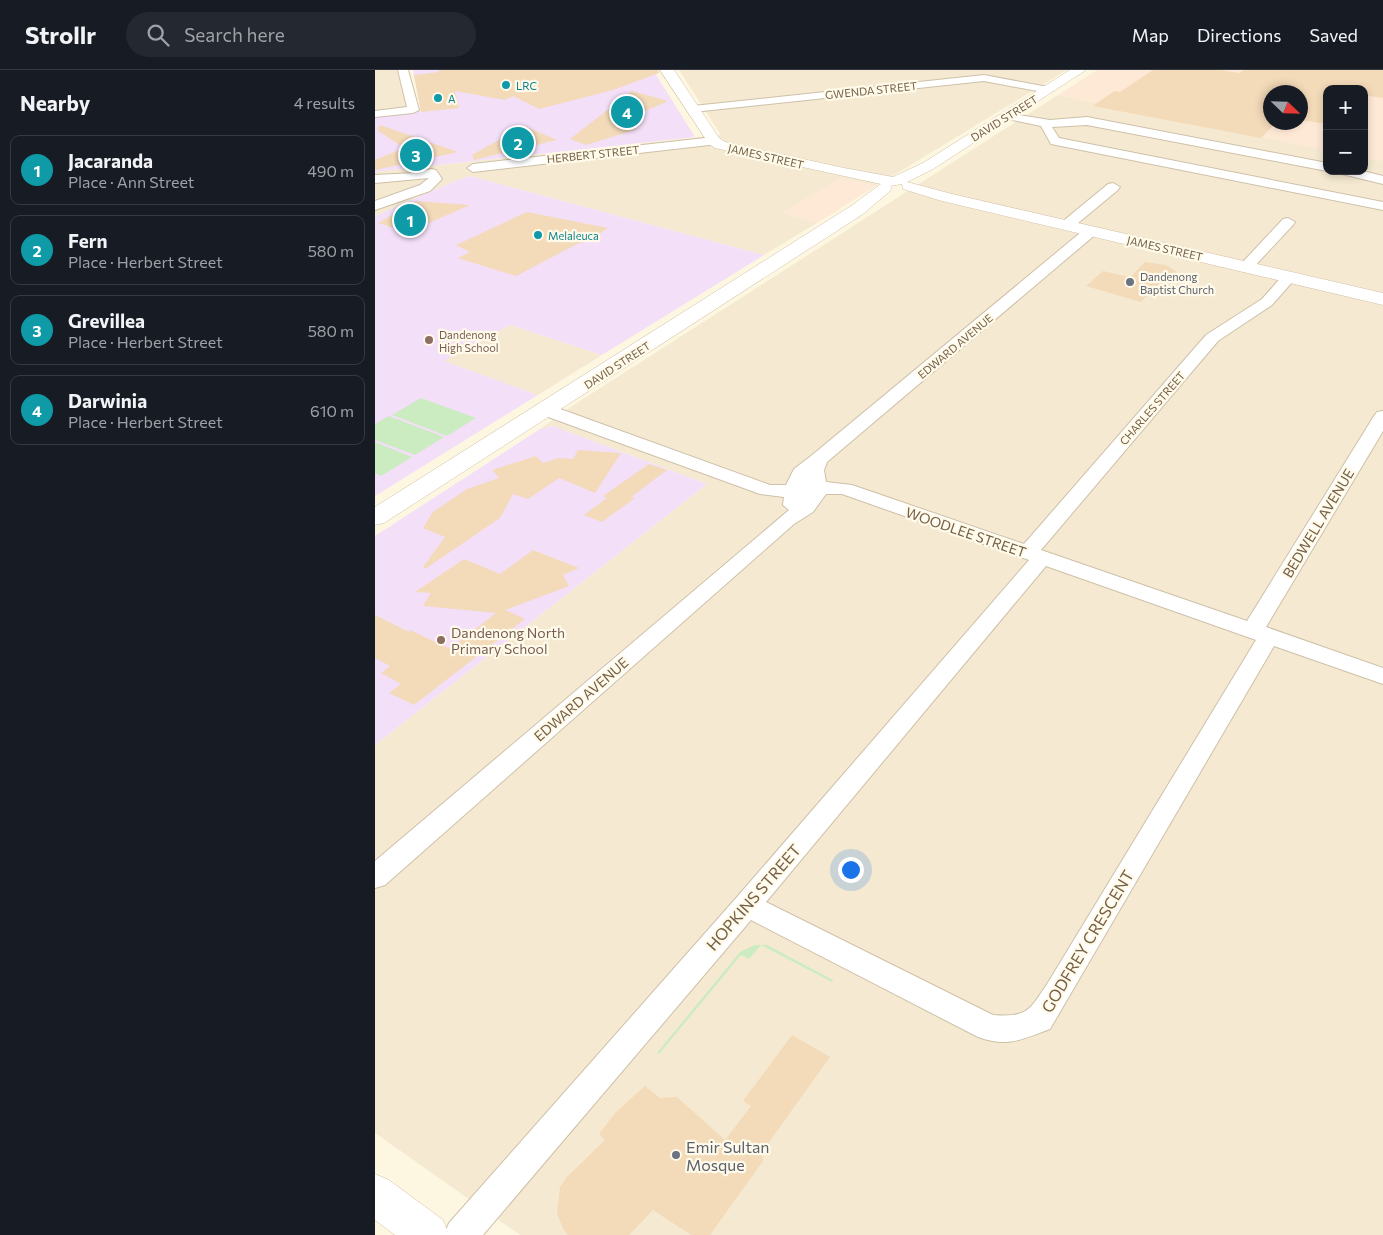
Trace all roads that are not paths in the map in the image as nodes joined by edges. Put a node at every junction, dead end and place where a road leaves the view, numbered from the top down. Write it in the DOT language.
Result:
graph roads {
  1 [pos="403,70"];
  2 [pos="667,70"];
  3 [pos="1079,70"];
  4 [pos="1048,90"];
  5 [pos="693,109"];
  6 [pos="375,114"];
  7 [pos="1005,117"];
  8 [pos="1048,126"];
  9 [pos="714,141"];
  10 [pos="1214,146"];
  11 [pos="1265,156"];
  12 [pos="1323,166"];
  13 [pos="1189,167"];
  14 [pos="473,168"];
  15 [pos="431,173"];
  16 [pos="1363,175"];
  17 [pos="416,177"];
  18 [pos="1241,178"];
  19 [pos="375,179"];
  20 [pos="1383,180"];
  21 [pos="896,186"];
  22 [pos="1113,187"];
  23 [pos="399,196"];
  24 [pos="375,206"];
  25 [pos="1383,206"];
  26 [pos="1288,222"];
  27 [pos="1067,225"];
  28 [pos="1091,231"];
  29 [pos="1246,267"];
  30 [pos="1289,277"];
  31 [pos="1383,299"];
  32 [pos="546,410"];
  33 [pos="1383,416"];
  34 [pos="818,460"];
  35 [pos="819,488"];
  36 [pos="794,491"];
  37 [pos="375,518"];
  38 [pos="787,520"];
  39 [pos="1035,555"];
  40 [pos="1261,633"];
  41 [pos="1383,676"];
  42 [pos="375,878"];
  43 [pos="747,905"];
  44 [pos="375,1194"];
  45 [pos="428,1235"];
  46 [pos="461,1235"];
  1 -- 6 [label="street"];
  2 -- 5 [label="main road, JAMES STREET"];
  3 -- 4 [label="main road, DAVID STREET"];
  4 -- 5 [label="street, GWENDA STREET"];
  4 -- 7 [label="main road, DAVID STREET"];
  5 -- 9 [label="main road, JAMES STREET"];
  7 -- 8 [label="street"];
  7 -- 21 [label="main road, DAVID STREET"];
  8 -- 10 [label="street"];
  8 -- 13 [label="street"];
  9 -- 14 [label="street, HERBERT STREET"];
  9 -- 21 [label="main road, JAMES STREET"];
  10 -- 11 [label="street"];
  10 -- 13 [label="street"];
  11 -- 12 [label="street"];
  11 -- 18 [label="street"];
  13 -- 18 [label="street"];
  15 -- 17 [label="street"];
  15 -- 19 [label="street"];
  15 -- 23 [label="street"];
  16 -- 20 [label="street"];
  17 -- 19 [label="street"];
  17 -- 23 [label="street"];
  18 -- 25 [label="street"];
  21 -- 27 [label="main road, JAMES STREET"];
  21 -- 32 [label="main road, DAVID STREET"];
  22 -- 27 [label="street"];
  23 -- 24 [label="street"];
  26 -- 29 [label="street"];
  27 -- 28 [label="main road, JAMES STREET"];
  28 -- 29 [label="main road, JAMES STREET"];
  28 -- 34 [label="street, EDWARD AVENUE"];
  29 -- 30 [label="main road, JAMES STREET"];
  30 -- 31 [label="main road, JAMES STREET"];
  30 -- 39 [label="street, CHARLES STREET"];
  32 -- 36 [label="street, WOODLEE STREET"];
  32 -- 37 [label="main road, DAVID STREET"];
  33 -- 40 [label="street, BEDWELL AVENUE"];
  34 -- 35 [label="street"];
  34 -- 36 [label="street, EDWARD AVENUE"];
  35 -- 36 [label="street, WOODLEE STREET"];
  35 -- 38 [label="street, EDWARD AVENUE"];
  35 -- 39 [label="street, WOODLEE STREET"];
  36 -- 38 [label="street, EDWARD AVENUE"];
  38 -- 42 [label="street, EDWARD AVENUE"];
  39 -- 40 [label="street, WOODLEE STREET"];
  39 -- 43 [label="street, HOPKINS STREET"];
  40 -- 41 [label="street, WOODLEE STREET"];
  40 -- 43 [label="street, GODFREY CRESCENT"];
  43 -- 46 [label="street, HOPKINS STREET"];
  44 -- 45 [label="main road"];
}
